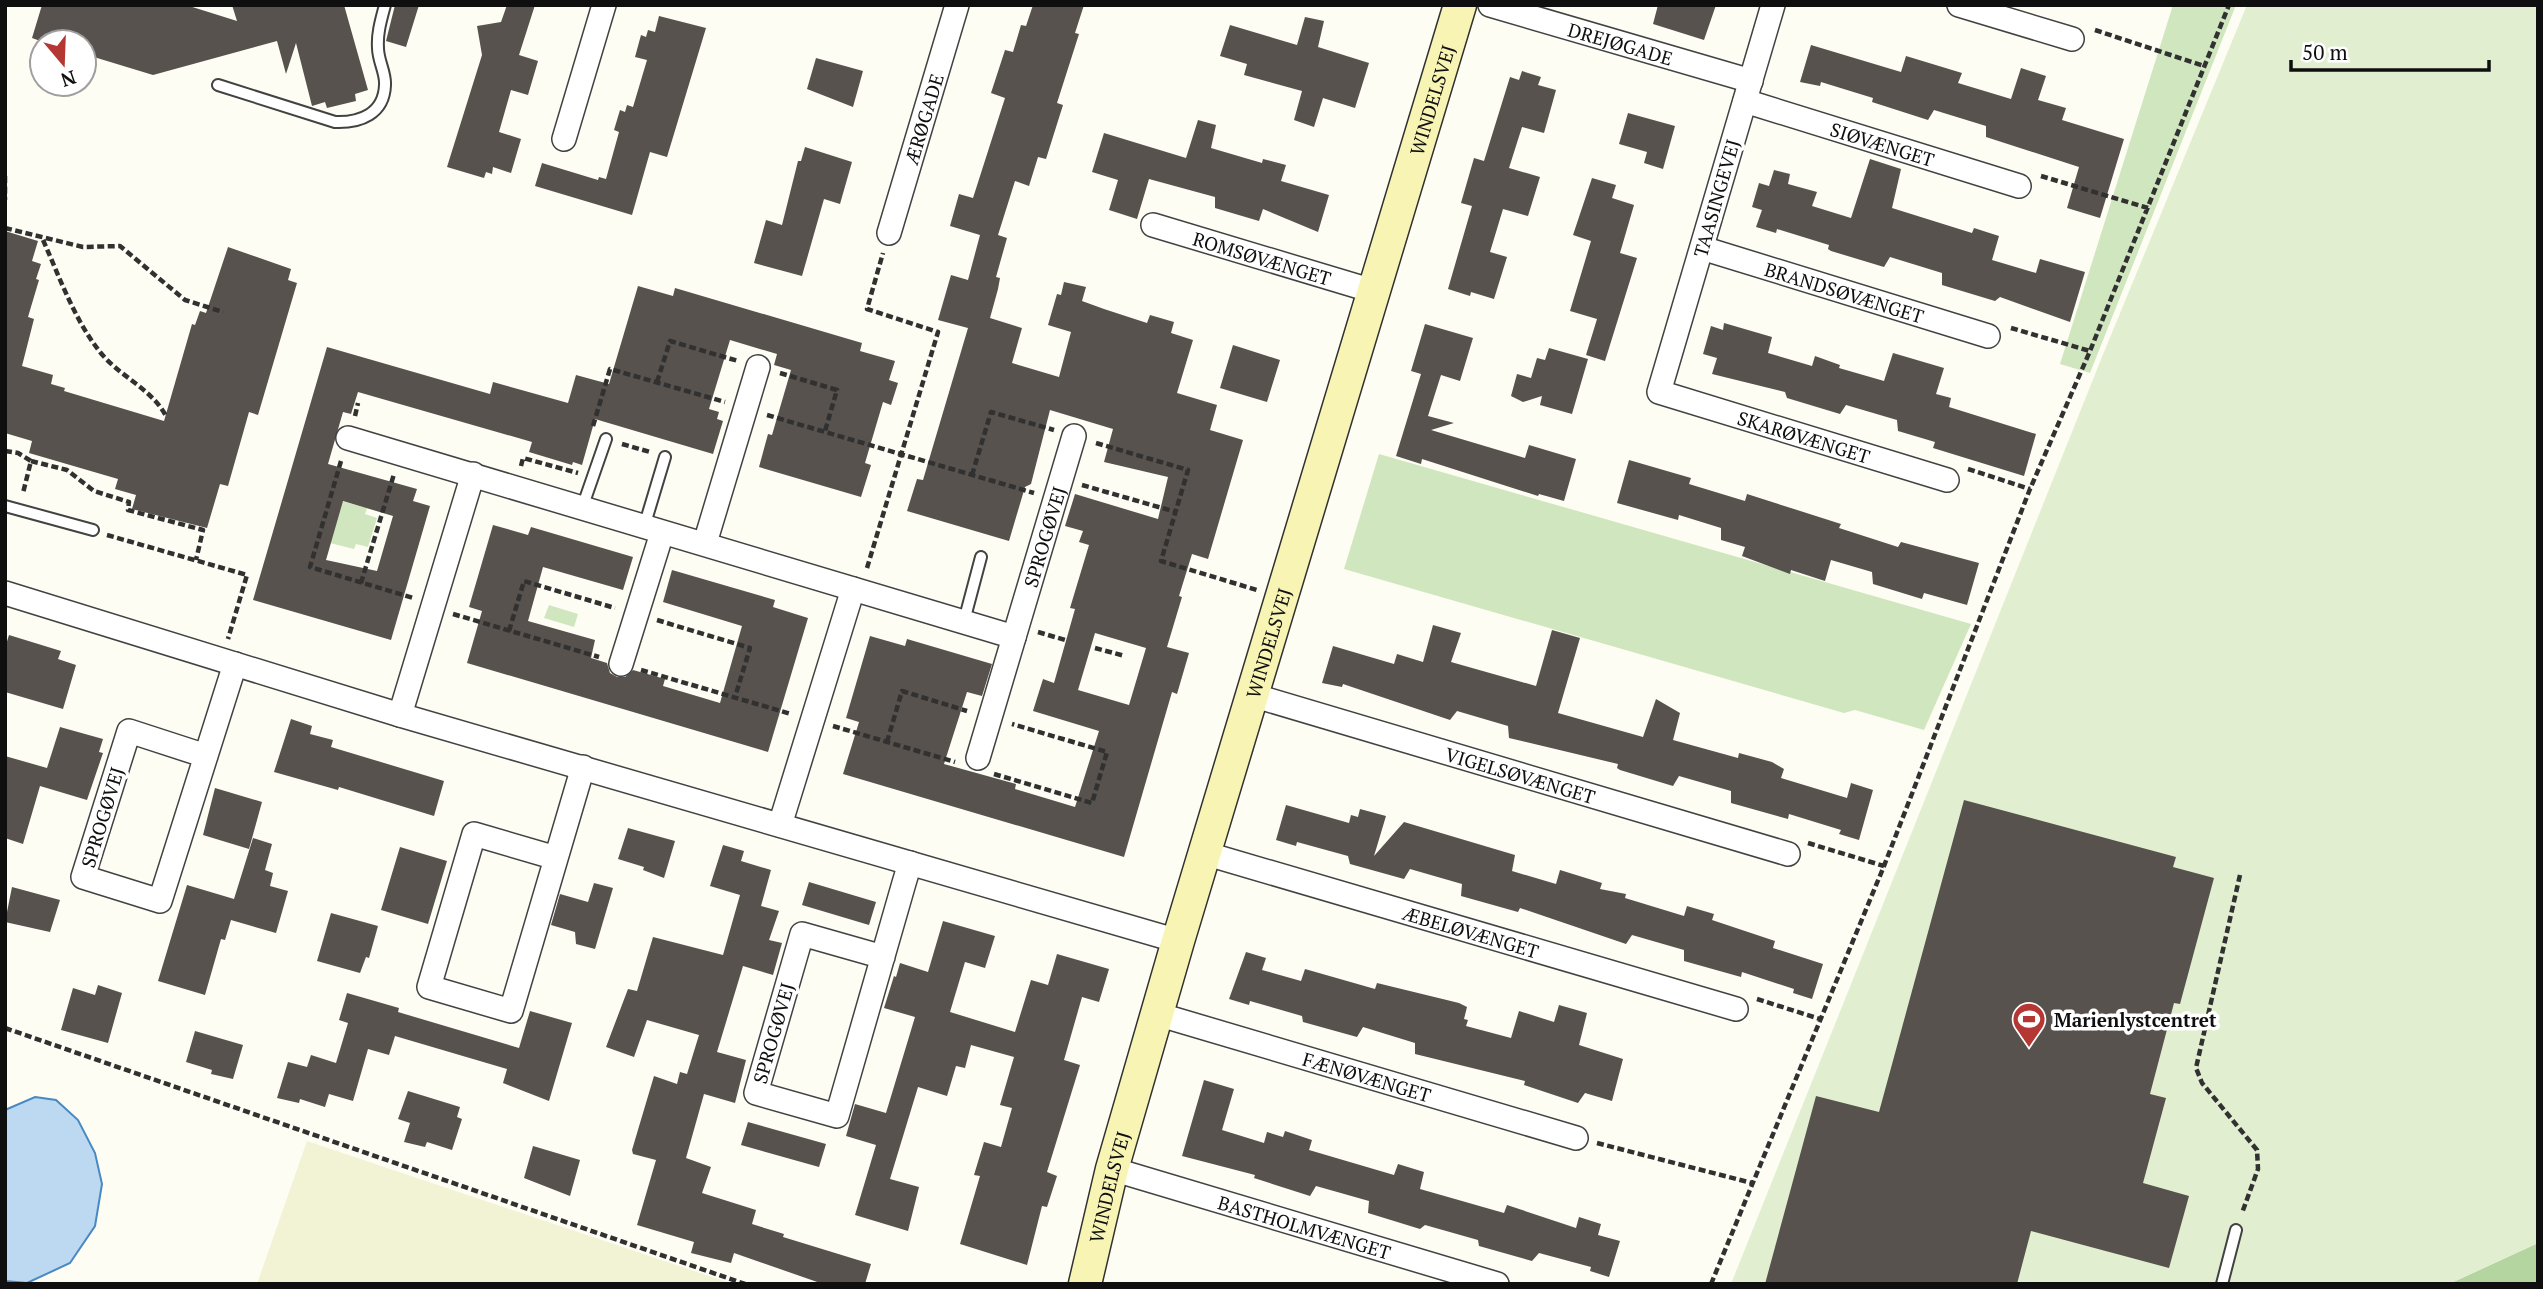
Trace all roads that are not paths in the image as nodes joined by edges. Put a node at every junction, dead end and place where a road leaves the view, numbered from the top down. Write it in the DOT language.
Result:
graph roads {
  1 [pos="385,5"];
  2 [pos="604,5"];
  3 [pos="957,5"];
  4 [pos="1460,5"];
  5 [pos="1490,5"];
  6 [pos="1773,5"];
  7 [pos="1959,5"];
  8 [pos="2071,39"];
  9 [pos="218,85"];
  10 [pos="1748,91"];
  11 [pos="564,139"];
  12 [pos="2019,186"];
  13 [pos="1153,225"];
  14 [pos="889,233"];
  15 [pos="1702,248"];
  16 [pos="1373,291"];
  17 [pos="1988,336"];
  18 [pos="758,367"];
  19 [pos="1659,392"];
  20 [pos="1074,436"];
  21 [pos="348,438"];
  22 [pos="606,439"];
  23 [pos="665,457"];
  24 [pos="473,474"];
  25 [pos="1947,480"];
  26 [pos="5,506"];
  27 [pos="576,506"];
  28 [pos="93,530"];
  29 [pos="653,530"];
  30 [pos="705,543"];
  31 [pos="981,557"];
  32 [pos="853,589"];
  33 [pos="5,593"];
  34 [pos="964,621"];
  35 [pos="1014,637"];
  36 [pos="235,664"];
  37 [pos="621,664"];
  38 [pos="1252,695"];
  39 [pos="400,715"];
  40 [pos="206,756"];
  41 [pos="977,765"];
  42 [pos="583,768"];
  43 [pos="780,825"];
  44 [pos="1204,853"];
  45 [pos="1788,854"];
  46 [pos="556,858"];
  47 [pos="910,863"];
  48 [pos="1178,941"];
  49 [pos="883,957"];
  50 [pos="1736,1009"];
  51 [pos="1157,1014"];
  52 [pos="1576,1138"];
  53 [pos="1112,1169"];
  54 [pos="2236,1230"];
  55 [pos="1085,1284"];
  56 [pos="1497,1284"];
  57 [pos="2222,1284"];
  1 -- 9 [label="lane"];
  2 -- 11 [label="street"];
  3 -- 14 [label="street, ÆRØGADE"];
  4 -- 16 [label="street, WINDELSVEJ"];
  5 -- 10 [label="street, DREJØGADE"];
  6 -- 10 [label="street, TAASINGEVEJ"];
  7 -- 8 [label="street"];
  10 -- 12 [label="street, SIØVÆNGET"];
  10 -- 15 [label="street, TAASINGEVEJ"];
  13 -- 16 [label="street, ROMSØVÆNGET"];
  15 -- 17 [label="street, BRANDSØVÆNGET"];
  15 -- 19 [label="street, TAASINGEVEJ"];
  16 -- 38 [label="street, WINDELSVEJ"];
  18 -- 30 [label="street"];
  19 -- 25 [label="street, SKARØVÆNGET"];
  20 -- 35 [label="street, SPROGØVEJ"];
  21 -- 24 [label="street"];
  22 -- 27 [label="lane"];
  23 -- 29 [label="lane"];
  24 -- 27 [label="street"];
  24 -- 39 [label="street"];
  26 -- 28 [label="lane"];
  27 -- 29 [label="street"];
  29 -- 30 [label="street"];
  29 -- 37 [label="street"];
  30 -- 32 [label="street"];
  31 -- 34 [label="lane"];
  32 -- 34 [label="street"];
  32 -- 43 [label="street"];
  33 -- 36 [label="street"];
  34 -- 35 [label="street"];
  35 -- 41 [label="street, SPROGØVEJ"];
  36 -- 39 [label="street"];
  36 -- 40 [label="street, SPROGØVEJ"];
  38 -- 44 [label="street, WINDELSVEJ"];
  38 -- 45 [label="street, VIGELSØVÆNGET"];
  39 -- 42 [label="street"];
  40 -- 40 [label="street, SPROGØVEJ"];
  42 -- 43 [label="street"];
  42 -- 46 [label="street"];
  43 -- 47 [label="street"];
  44 -- 48 [label="street, WINDELSVEJ"];
  44 -- 50 [label="street, ÆBELØVÆNGET"];
  46 -- 46 [label="street"];
  47 -- 48 [label="street"];
  47 -- 49 [label="street, SPROGØVEJ"];
  48 -- 51 [label="street, WINDELSVEJ"];
  49 -- 49 [label="street, SPROGØVEJ"];
  51 -- 52 [label="street, FÆNØVÆNGET"];
  51 -- 53 [label="street, WINDELSVEJ"];
  53 -- 55 [label="street, WINDELSVEJ"];
  53 -- 56 [label="street, BASTHOLMVÆNGET"];
  54 -- 57 [label="lane"];
}
